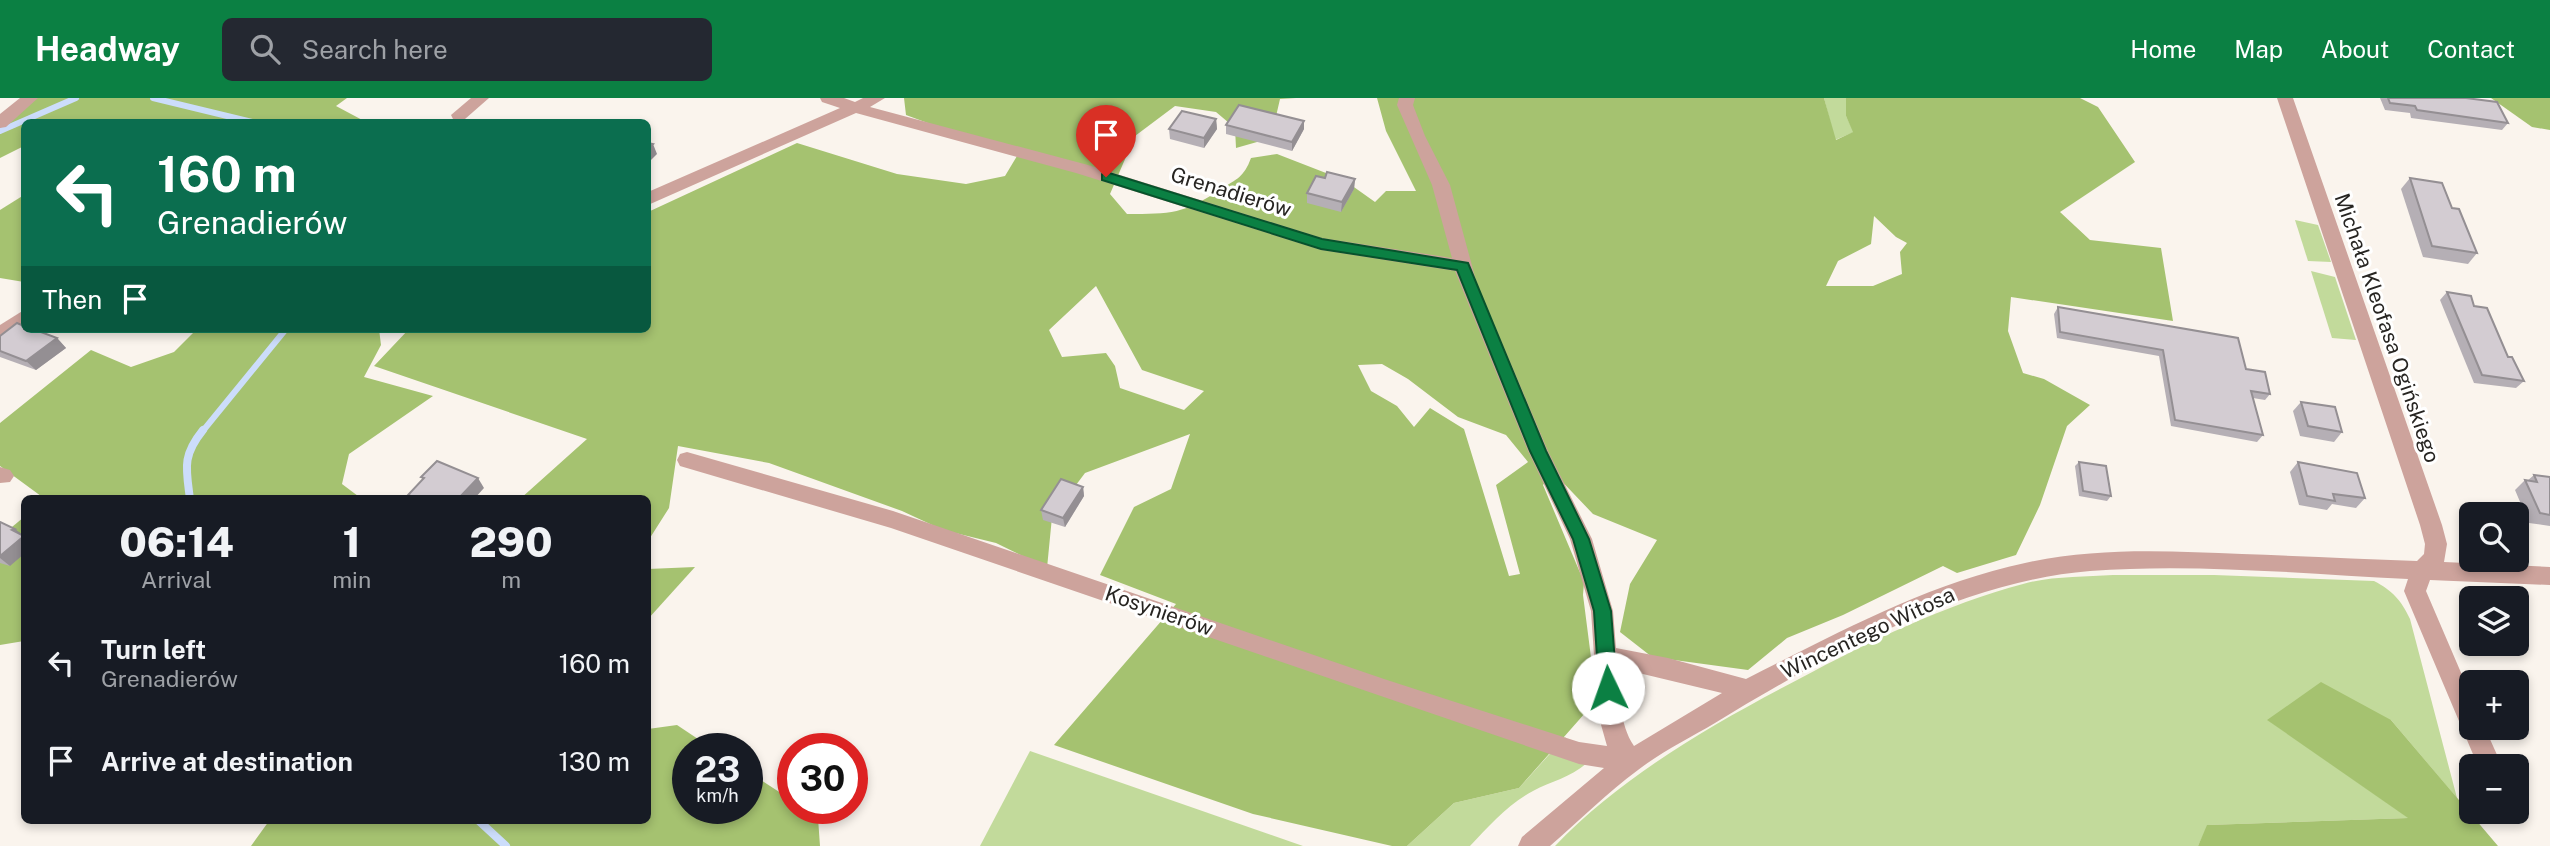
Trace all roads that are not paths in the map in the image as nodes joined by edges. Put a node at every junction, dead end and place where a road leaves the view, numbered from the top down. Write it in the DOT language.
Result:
graph roads {
  1 [pos="30,98"];
  2 [pos="481,98"];
  3 [pos="877,98"];
  4 [pos="1407,98"];
  5 [pos="2285,98"];
  6 [pos="833,99"];
  7 [pos="855,107"];
  8 [pos="459,115"];
  9 [pos="0,123"];
  10 [pos="651,198"];
  11 [pos="1463,266"];
  12 [pos="21,319"];
  13 [pos="0,335"];
  14 [pos="687,460"];
  15 [pos="2422,570"];
  16 [pos="2550,576"];
  17 [pos="1606,656"];
  18 [pos="1748,690"];
  19 [pos="2459,695"];
  20 [pos="1630,761"];
  21 [pos="1531,846"];
  1 -- 9 [label="street"];
  2 -- 8 [label="street"];
  3 -- 7 [label="street"];
  4 -- 11 [label="street"];
  5 -- 15 [label="street, Michała Kleofasa Ogińskiego"];
  6 -- 7 [label="street, Grenadierów"];
  7 -- 10 [label="street"];
  7 -- 11 [label="street, Grenadierów"];
  11 -- 17 [label="street"];
  12 -- 13 [label="street"];
  14 -- 20 [label="street, Kosynierów"];
  15 -- 16 [label="street, Wincentego Witosa"];
  15 -- 18 [label="street, Wincentego Witosa"];
  15 -- 19 [label="street"];
  17 -- 18 [label="street"];
  17 -- 20 [label="street"];
  18 -- 20 [label="street, Wincentego Witosa"];
  20 -- 21 [label="street, Wincentego Witosa"];
}
